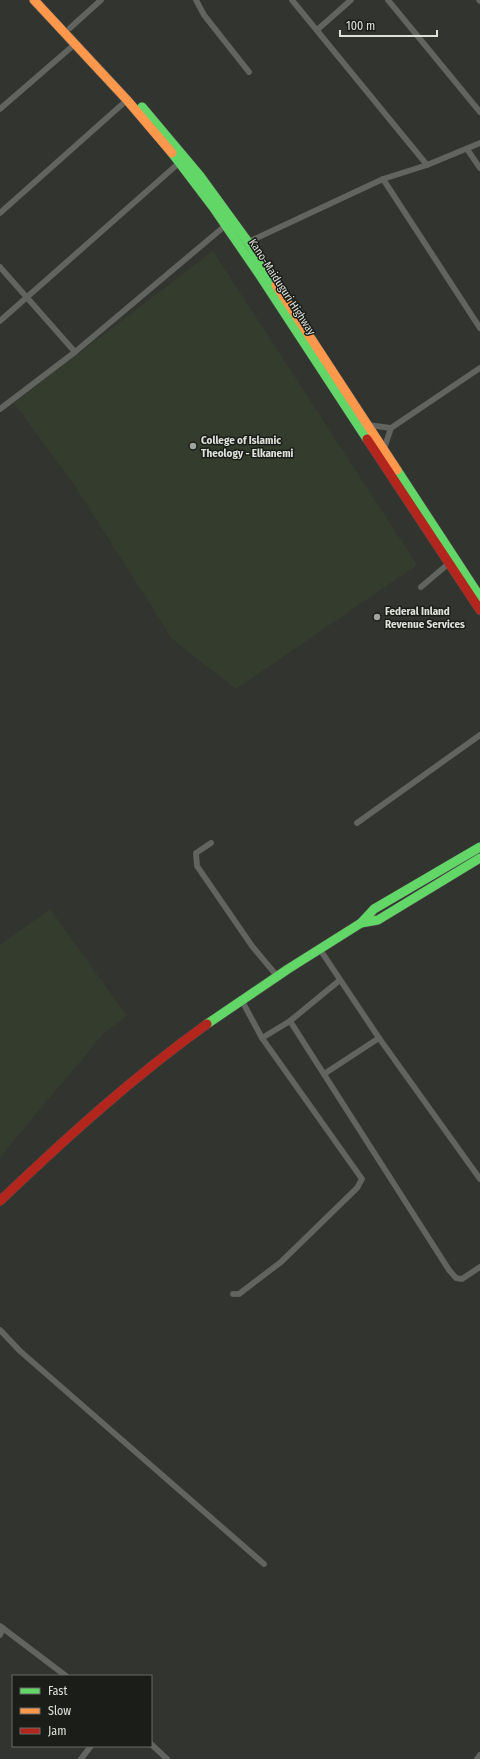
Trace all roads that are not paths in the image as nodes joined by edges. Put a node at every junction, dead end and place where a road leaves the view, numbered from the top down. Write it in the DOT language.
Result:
graph roads {
  1 [pos="34,0"];
  2 [pos="43,0"];
  3 [pos="101,0"];
  4 [pos="196,0"];
  5 [pos="292,0"];
  6 [pos="351,0"];
  7 [pos="388,0"];
  8 [pos="70,28"];
  9 [pos="317,30"];
  10 [pos="75,44"];
  11 [pos="249,72"];
  12 [pos="127,100"];
  13 [pos="0,109"];
  14 [pos="480,112"];
  15 [pos="480,143"];
  16 [pos="467,149"];
  17 [pos="180,162"];
  18 [pos="427,165"];
  19 [pos="480,168"];
  20 [pos="383,179"];
  21 [pos="0,213"];
  22 [pos="226,225"];
  23 [pos="248,242"];
  24 [pos="0,267"];
  25 [pos="28,297"];
  26 [pos="0,321"];
  27 [pos="480,328"];
  28 [pos="75,352"];
  29 [pos="480,368"];
  30 [pos="0,409"];
  31 [pos="368,425"];
  32 [pos="391,428"];
  33 [pos="384,450"];
  34 [pos="448,564"];
  35 [pos="421,588"];
  36 [pos="480,597"];
  37 [pos="480,610"];
  38 [pos="480,735"];
  39 [pos="357,823"];
  40 [pos="211,843"];
  41 [pos="480,847"];
  42 [pos="480,858"];
  43 [pos="361,923"];
  44 [pos="319,948"];
  45 [pos="277,976"];
  46 [pos="340,980"];
  47 [pos="241,999"];
  48 [pos="290,1021"];
  49 [pos="262,1038"];
  50 [pos="379,1038"];
  51 [pos="324,1074"];
  52 [pos="480,1179"];
  53 [pos="0,1201"];
  54 [pos="480,1267"];
  55 [pos="233,1294"];
  56 [pos="0,1330"];
  57 [pos="264,1564"];
  58 [pos="1,1627"];
  59 [pos="0,1635"];
  60 [pos="65,1675"];
  61 [pos="152,1745"];
  62 [pos="90,1747"];
  63 [pos="480,1755"];
  64 [pos="81,1759"];
  65 [pos="167,1759"];
  66 [pos="477,1759"];
  1 -- 10 [label="highway, Kano-Maiduguri Highway"];
  2 -- 8 [label="highway, Kano-Maiduguri Highway"];
  3 -- 8 [label="street"];
  4 -- 11 [label="street"];
  5 -- 9 [label="street"];
  6 -- 9 [label="street"];
  7 -- 14 [label="street"];
  8 -- 23 [label="highway, Kano-Maiduguri Highway"];
  9 -- 18 [label="street"];
  10 -- 12 [label="highway, Kano-Maiduguri Highway"];
  10 -- 13 [label="street"];
  12 -- 17 [label="highway, Kano-Maiduguri Highway"];
  12 -- 21 [label="street"];
  15 -- 16 [label="street"];
  16 -- 18 [label="street"];
  16 -- 19 [label="street"];
  17 -- 22 [label="highway, Kano-Maiduguri Highway"];
  17 -- 25 [label="street"];
  18 -- 20 [label="street"];
  20 -- 23 [label="street"];
  20 -- 27 [label="street"];
  22 -- 28 [label="street"];
  22 -- 34 [label="highway, Kano-Maiduguri Highway"];
  23 -- 31 [label="highway, Kano-Maiduguri Highway"];
  24 -- 25 [label="street"];
  25 -- 26 [label="street"];
  25 -- 28 [label="street"];
  28 -- 30 [label="street"];
  29 -- 32 [label="street"];
  31 -- 32 [label="street"];
  31 -- 33 [label="highway, Kano-Maiduguri Highway"];
  32 -- 33 [label="street"];
  33 -- 36 [label="highway, Kano-Maiduguri Highway"];
  34 -- 35 [label="street"];
  34 -- 37 [label="highway, Kano-Maiduguri Highway"];
  38 -- 39 [label="street"];
  40 -- 45 [label="street"];
  41 -- 43 [label="highway"];
  42 -- 43 [label="highway"];
  43 -- 44 [label="highway"];
  44 -- 45 [label="highway"];
  44 -- 46 [label="street"];
  45 -- 47 [label="highway"];
  46 -- 48 [label="street"];
  46 -- 50 [label="street"];
  47 -- 49 [label="street"];
  47 -- 53 [label="highway"];
  48 -- 49 [label="street"];
  48 -- 51 [label="street"];
  49 -- 55 [label="street"];
  50 -- 51 [label="street"];
  50 -- 52 [label="street"];
  51 -- 54 [label="street"];
  56 -- 57 [label="street"];
  58 -- 59 [label="street"];
  58 -- 60 [label="street"];
  61 -- 65 [label="street"];
  62 -- 64 [label="street"];
  63 -- 66 [label="street"];
}
